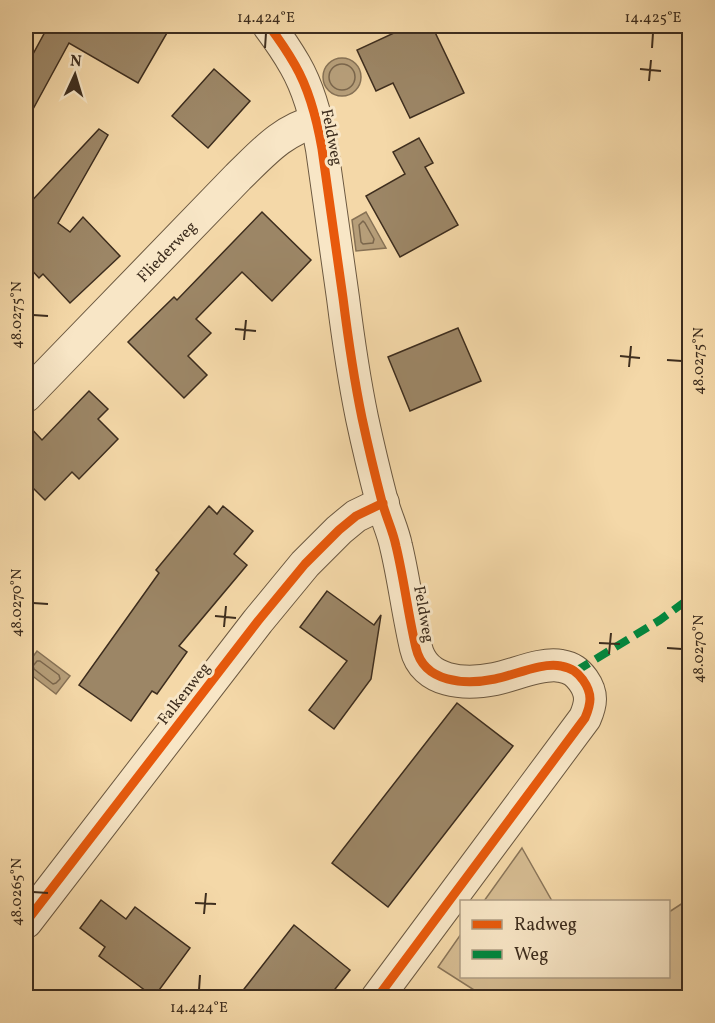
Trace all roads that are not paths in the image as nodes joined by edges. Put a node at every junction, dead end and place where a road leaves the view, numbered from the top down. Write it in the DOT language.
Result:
graph roads {
  1 [pos="269,26"];
  2 [pos="317,121"];
  3 [pos="26,396"];
  4 [pos="383,503"];
  5 [pos="26,922"];
  6 [pos="377,998"];
  1 -- 2 [label="street, Feldweg"];
  2 -- 3 [label="street, Fliederweg"];
  2 -- 4 [label="street, Feldweg"];
  4 -- 5 [label="street, Falkenweg"];
  4 -- 6 [label="street, Feldweg"];
}
